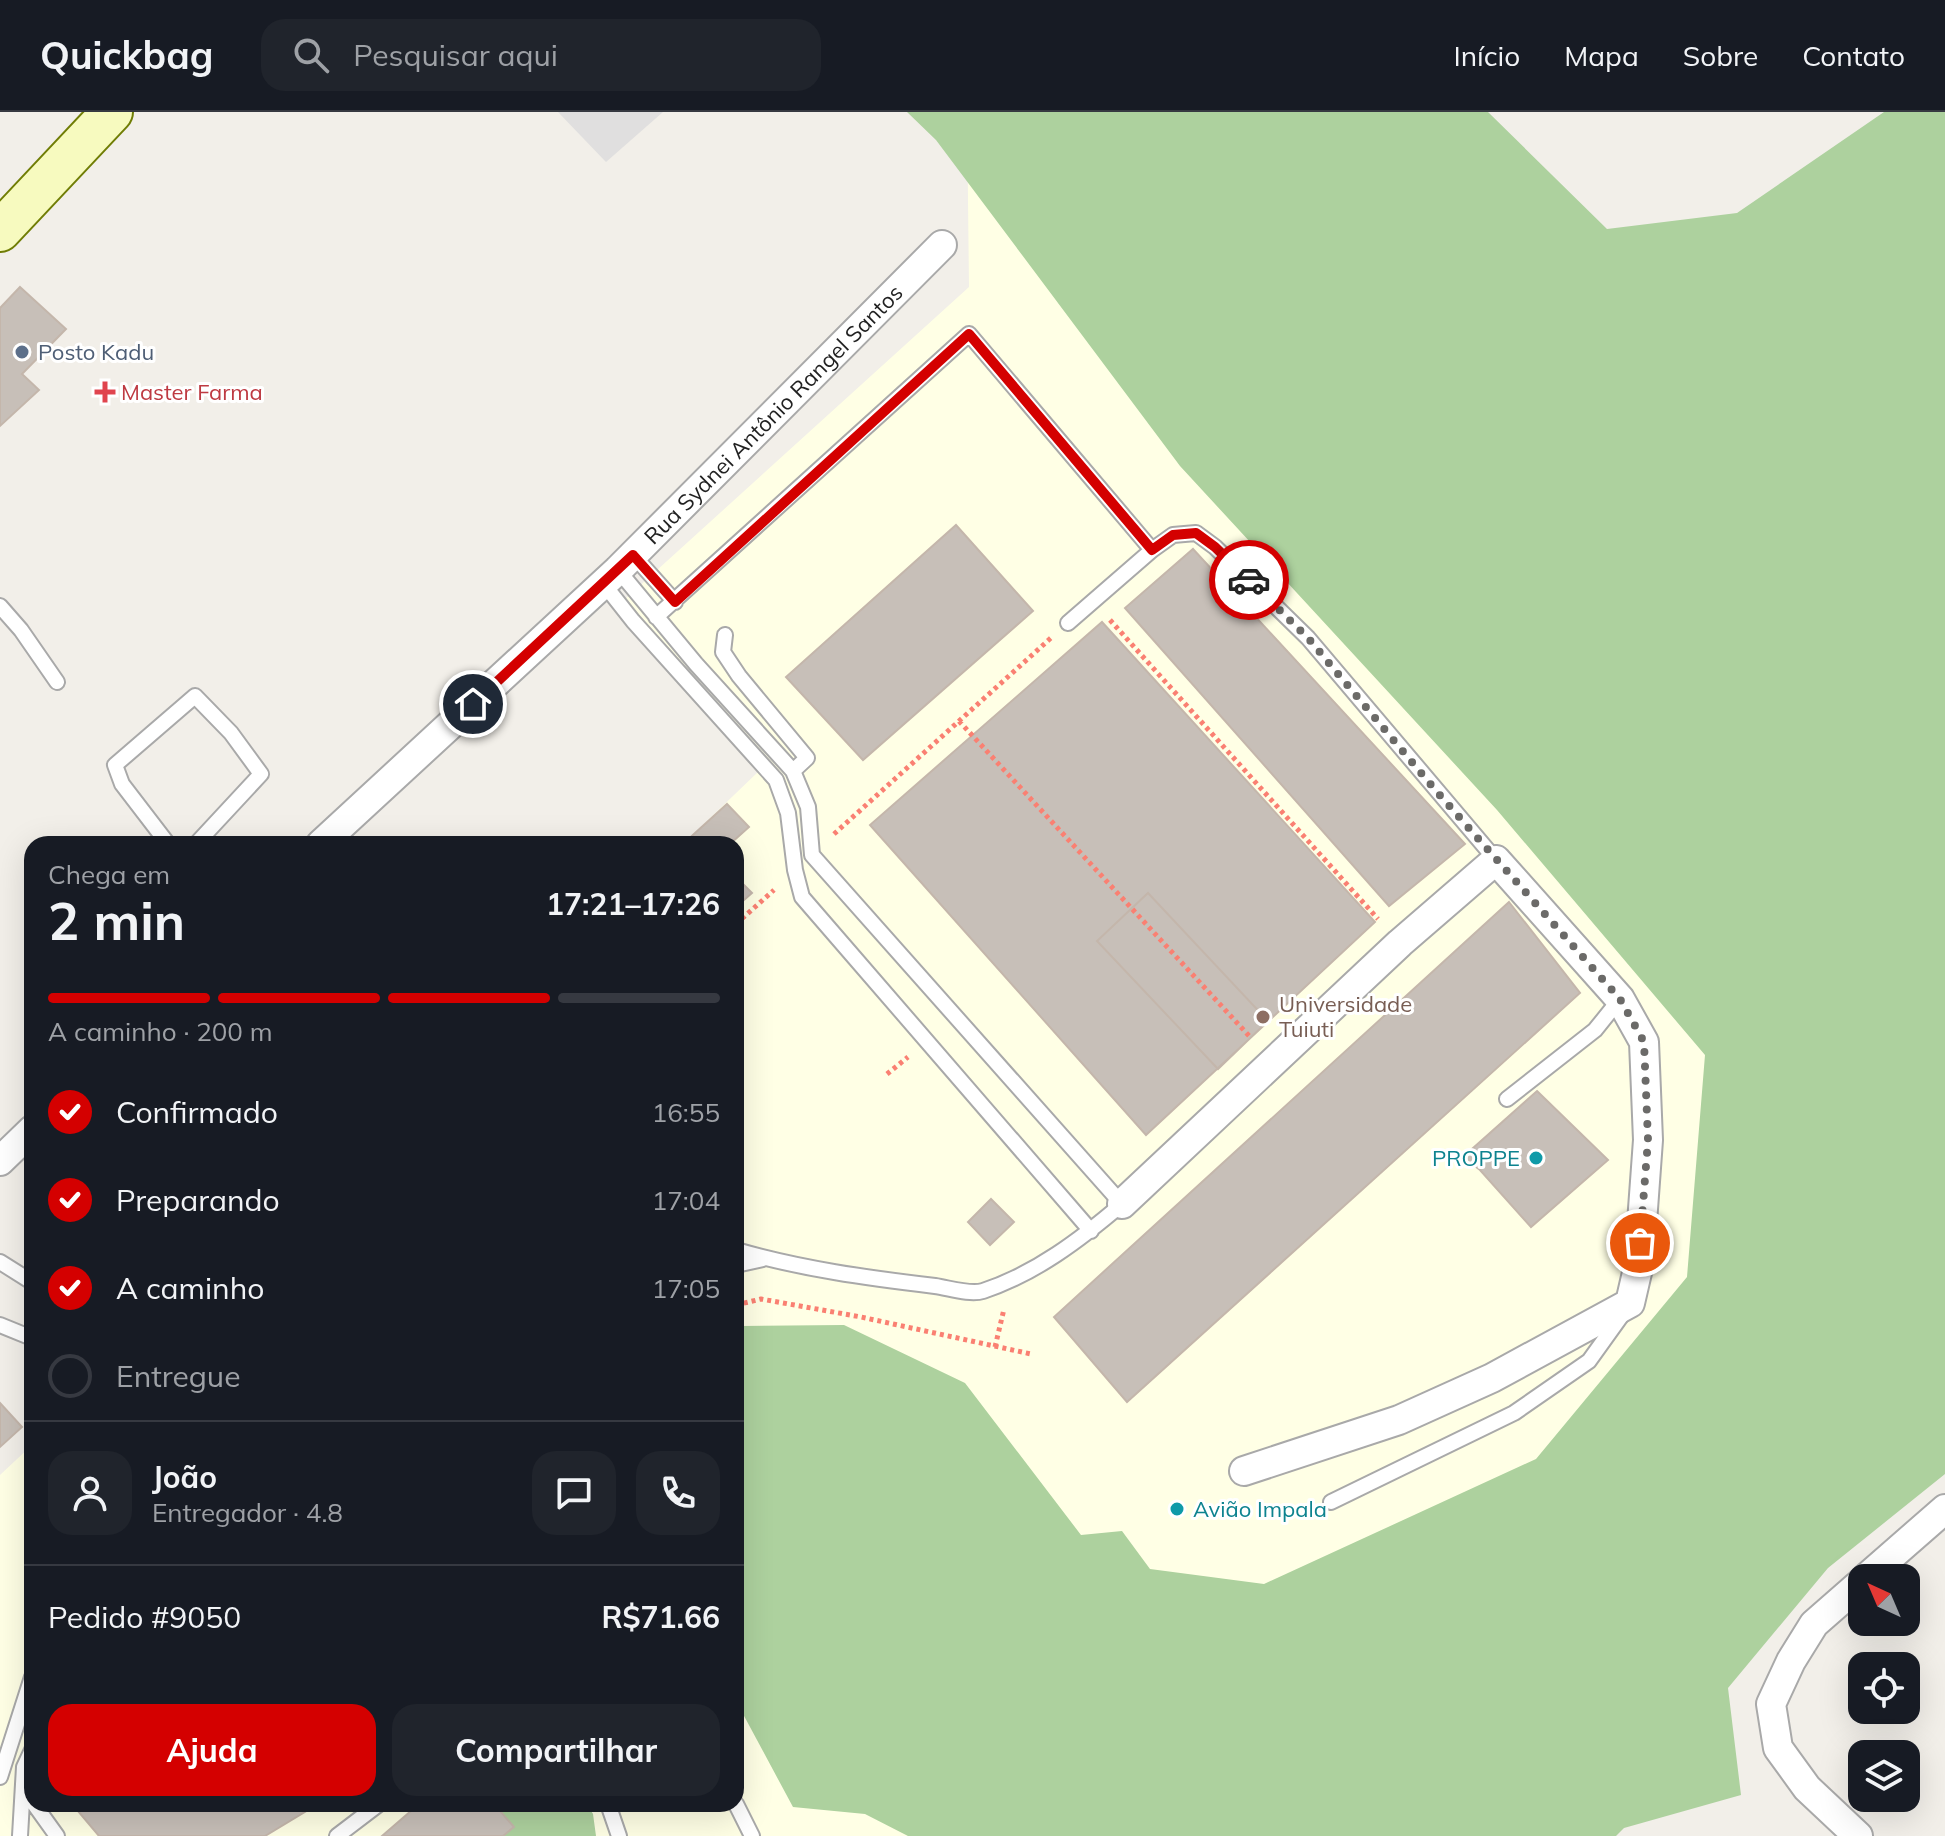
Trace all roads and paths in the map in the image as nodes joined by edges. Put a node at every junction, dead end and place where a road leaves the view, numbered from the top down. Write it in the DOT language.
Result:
graph roads {
  1 [pos="112,112"];
  2 [pos="0,231"];
  3 [pos="942,245"];
  4 [pos="1152,550"];
  5 [pos="618,569"];
  6 [pos="1093,600"];
  7 [pos="675,602"];
  8 [pos="0,606"];
  9 [pos="656,617"];
  10 [pos="1068,623"];
  11 [pos="725,635"];
  12 [pos="57,682"];
  13 [pos="959,721"];
  14 [pos="793,771"];
  15 [pos="162,836"];
  16 [pos="203,836"];
  17 [pos="330,836"];
  18 [pos="812,855"];
  19 [pos="1496,860"];
  20 [pos="1400,943"];
  21 [pos="1620,999"];
  22 [pos="1273,1062"];
  23 [pos="1507,1099"];
  24 [pos="24,1138"];
  25 [pos="0,1161"];
  26 [pos="1122,1204"];
  27 [pos="1091,1231"];
  28 [pos="744,1252"];
  29 [pos="765,1259"];
  30 [pos="0,1262"];
  31 [pos="744,1263"];
  32 [pos="24,1277"];
  33 [pos="1002,1283"];
  34 [pos="744,1303"];
  35 [pos="1630,1303"];
  36 [pos="0,1325"];
  37 [pos="24,1335"];
  38 [pos="995,1347"];
  39 [pos="1031,1354"];
  40 [pos="1244,1471"];
  41 [pos="1331,1502"];
  42 [pos="1945,1509"];
  43 [pos="1882,1564"];
  44 [pos="1848,1594"];
  45 [pos="24,1702"];
  46 [pos="24,1767"];
  47 [pos="0,1777"];
  48 [pos="22,1788"];
  49 [pos="24,1791"];
  50 [pos="40,1812"];
  51 [pos="368,1812"];
  52 [pos="611,1812"];
  53 [pos="740,1812"];
  54 [pos="20,1836"];
  55 [pos="57,1836"];
  56 [pos="337,1836"];
  57 [pos="619,1836"];
  58 [pos="752,1836"];
  59 [pos="1858,1836"];
  1 -- 2 [label="main road"];
  3 -- 5 [label="street, Rua Sydnei Antônio Rangel Santos"];
  4 -- 6 [label="lane"];
  4 -- 7 [label="lane"];
  4 -- 19 [label="lane"];
  5 -- 7 [label="lane"];
  5 -- 9 [label="lane"];
  5 -- 17 [label="street, Rua Sydnei Antônio Rangel Santos"];
  5 -- 27 [label="lane"];
  6 -- 10 [label="lane"];
  6 -- 20 [label="path"];
  7 -- 9 [label="lane"];
  8 -- 12 [label="lane"];
  9 -- 14 [label="lane"];
  10 -- 13 [label="path"];
  11 -- 14 [label="lane"];
  13 -- 18 [label="path"];
  13 -- 22 [label="path"];
  14 -- 18 [label="lane"];
  15 -- 16 [label="lane"];
  18 -- 26 [label="lane"];
  19 -- 20 [label="street"];
  19 -- 21 [label="street"];
  20 -- 22 [label="street"];
  21 -- 23 [label="lane"];
  21 -- 35 [label="street"];
  22 -- 26 [label="street"];
  24 -- 25 [label="street"];
  26 -- 27 [label="lane"];
  27 -- 33 [label="lane"];
  28 -- 29 [label="lane"];
  29 -- 31 [label="lane"];
  29 -- 33 [label="lane"];
  30 -- 32 [label="lane"];
  33 -- 38 [label="path"];
  34 -- 38 [label="path"];
  35 -- 40 [label="street"];
  35 -- 41 [label="lane"];
  36 -- 37 [label="lane"];
  38 -- 39 [label="path"];
  42 -- 43 [label="street"];
  44 -- 59 [label="street"];
  45 -- 47 [label="lane"];
  46 -- 48 [label="lane"];
  48 -- 49 [label="lane"];
  48 -- 54 [label="lane"];
  50 -- 55 [label="lane"];
  51 -- 56 [label="lane"];
  52 -- 57 [label="lane"];
  53 -- 58 [label="lane"];
}
